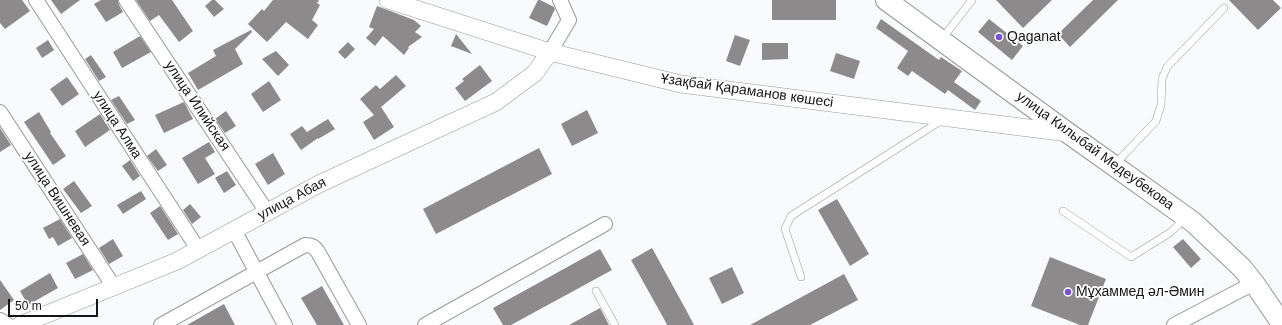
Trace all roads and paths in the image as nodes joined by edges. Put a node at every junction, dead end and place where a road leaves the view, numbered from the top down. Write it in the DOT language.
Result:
graph roads {
  1 [pos="36,0"];
  2 [pos="126,0"];
  3 [pos="388,0"];
  4 [pos="560,0"];
  5 [pos="886,0"];
  6 [pos="972,0"];
  7 [pos="1224,8"];
  8 [pos="940,40"];
  9 [pos="550,52"];
  10 [pos="0,112"];
  11 [pos="946,118"];
  12 [pos="1068,133"];
  13 [pos="1114,166"];
  14 [pos="1063,211"];
  15 [pos="267,212"];
  16 [pos="1186,217"];
  17 [pos="605,224"];
  18 [pos="234,230"];
  19 [pos="198,249"];
  20 [pos="257,272"];
  21 [pos="801,277"];
  22 [pos="1254,283"];
  23 [pos="114,287"];
  24 [pos="596,291"];
  25 [pos="0,320"];
  26 [pos="1282,324"];
  27 [pos="8,325"];
  28 [pos="20,325"];
  29 [pos="161,325"];
  30 [pos="285,325"];
  31 [pos="359,325"];
  32 [pos="426,325"];
  33 [pos="615,325"];
  34 [pos="1174,325"];
  1 -- 19 [label="street, улица Алма"];
  2 -- 15 [label="street, улица Илийская"];
  3 -- 9 [label="street, Ұзақбай Қараманов көшесі"];
  4 -- 9 [label="street"];
  5 -- 8 [label="main road, улица Килыбай Медеубекова"];
  6 -- 8 [label="lane"];
  7 -- 13 [label="lane"];
  8 -- 12 [label="main road, улица Килыбай Медеубекова"];
  9 -- 11 [label="street, Ұзақбай Қараманов көшесі"];
  9 -- 15 [label="street, улица Абая"];
  10 -- 23 [label="street, улица Вишневая"];
  11 -- 12 [label="street, Ұзақбай Қараманов көшесі"];
  11 -- 21 [label="lane"];
  12 -- 13 [label="main road, улица Килыбай Медеубекова"];
  13 -- 16 [label="main road, улица Килыбай Медеубекова"];
  14 -- 16 [label="lane"];
  15 -- 18 [label="street, улица Абая"];
  16 -- 22 [label="main road, улица Килыбай Медеубекова"];
  17 -- 32 [label="street"];
  18 -- 19 [label="street, улица Абая"];
  18 -- 20 [label="street"];
  19 -- 23 [label="street, улица Абая"];
  20 -- 29 [label="street"];
  20 -- 30 [label="street"];
  20 -- 31 [label="street"];
  22 -- 26 [label="main road, улица Килыбай Медеубекова"];
  22 -- 34 [label="street"];
  23 -- 28 [label="street, улица Абая"];
  24 -- 33 [label="lane"];
  25 -- 27 [label="street"];
}
